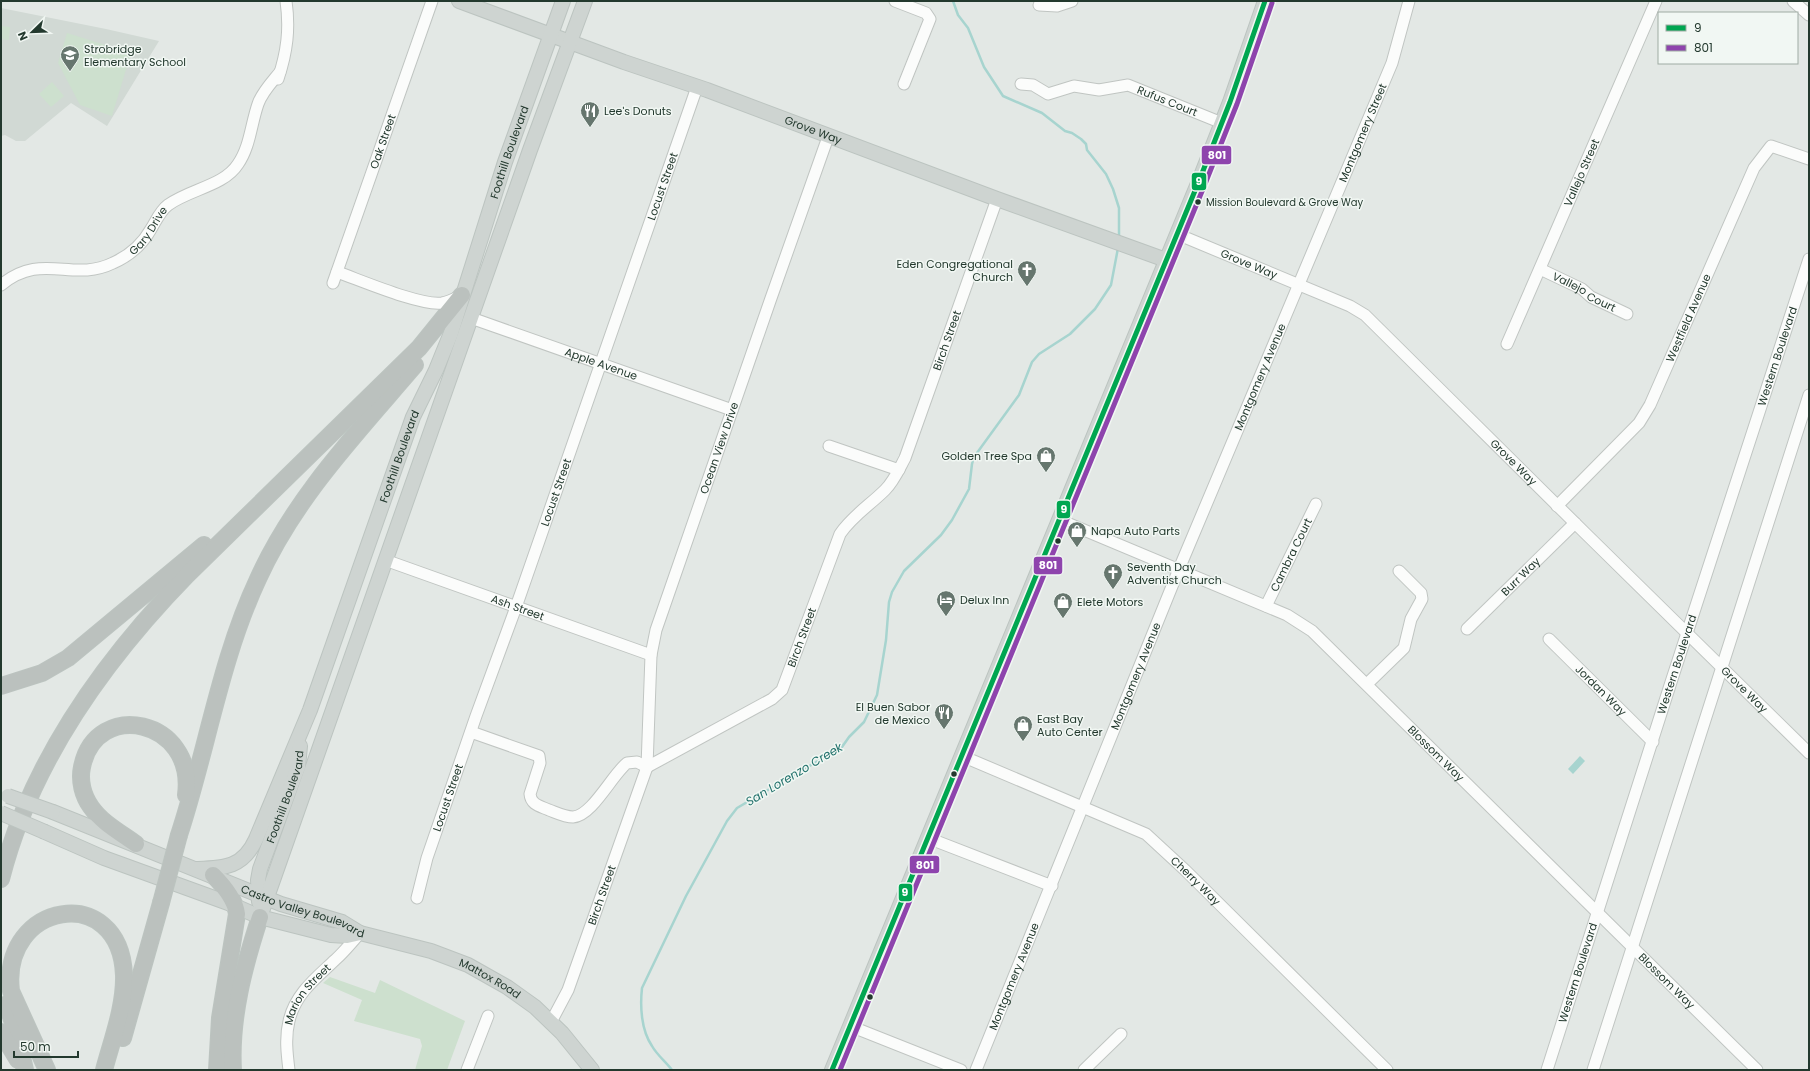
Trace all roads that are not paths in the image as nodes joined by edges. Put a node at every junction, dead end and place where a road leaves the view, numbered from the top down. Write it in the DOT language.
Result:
graph roads {
  1 [pos="286,1"];
  2 [pos="432,1"];
  3 [pos="459,1"];
  4 [pos="563,1"];
  5 [pos="585,1"];
  6 [pos="895,1"];
  7 [pos="1072,1"];
  8 [pos="1265,1"];
  9 [pos="1409,1"];
  10 [pos="1656,1"];
  11 [pos="1793,1"];
  12 [pos="1039,5"];
  13 [pos="1809,15"];
  14 [pos="551,35"];
  15 [pos="571,42"];
  16 [pos="904,84"];
  17 [pos="1021,84"];
  18 [pos="697,87"];
  19 [pos="1222,123"];
  20 [pos="828,137"];
  21 [pos="1809,159"];
  22 [pos="997,199"];
  23 [pos="1177,234"];
  24 [pos="1809,259"];
  25 [pos="1166,260"];
  26 [pos="1540,270"];
  27 [pos="337,272"];
  28 [pos="333,283"];
  29 [pos="1,285"];
  30 [pos="1300,285"];
  31 [pos="462,295"];
  32 [pos="1627,314"];
  33 [pos="471,318"];
  34 [pos="1507,344"];
  35 [pos="600,362"];
  36 [pos="1808,402"];
  37 [pos="732,410"];
  38 [pos="334,431"];
  39 [pos="829,446"];
  40 [pos="899,470"];
  41 [pos="1316,504"];
  42 [pos="1558,506"];
  43 [pos="1060,520"];
  44 [pos="1575,523"];
  45 [pos="385,560"];
  46 [pos="1180,569"];
  47 [pos="1399,571"];
  48 [pos="1266,606"];
  49 [pos="516,607"];
  50 [pos="1467,629"];
  51 [pos="1688,634"];
  52 [pos="1549,639"];
  53 [pos="651,655"];
  54 [pos="1721,666"];
  55 [pos="1367,684"];
  56 [pos="1,686"];
  57 [pos="471,732"];
  58 [pos="300,735"];
  59 [pos="1653,742"];
  60 [pos="1809,753"];
  61 [pos="962,756"];
  62 [pos="647,767"];
  63 [pos="3,796"];
  64 [pos="1084,807"];
  65 [pos="1,813"];
  66 [pos="179,835"];
  67 [pos="928,838"];
  68 [pos="136,844"];
  69 [pos="196,868"];
  70 [pos="212,875"];
  71 [pos="1,879"];
  72 [pos="1052,886"];
  73 [pos="262,897"];
  74 [pos="418,898"];
  75 [pos="236,906"];
  76 [pos="1596,912"];
  77 [pos="260,917"];
  78 [pos="360,933"];
  79 [pos="1633,948"];
  80 [pos="1,990"];
  81 [pos="225,992"];
  82 [pos="238,1009"];
  83 [pos="488,1016"];
  84 [pos="551,1022"];
  85 [pos="850,1026"];
  86 [pos="1,1032"];
  87 [pos="1121,1034"];
  88 [pos="22,1066"];
  89 [pos="47,1070"];
  90 [pos="104,1070"];
  91 [pos="114,1070"];
  92 [pos="217,1070"];
  93 [pos="226,1070"];
  94 [pos="233,1070"];
  95 [pos="242,1070"];
  96 [pos="289,1070"];
  97 [pos="468,1070"];
  98 [pos="592,1070"];
  99 [pos="832,1070"];
  100 [pos="962,1070"];
  101 [pos="976,1070"];
  102 [pos="1084,1070"];
  103 [pos="1387,1070"];
  104 [pos="1547,1070"];
  105 [pos="1593,1070"];
  106 [pos="1757,1070"];
  1 -- 29 [label="street, Gary Drive"];
  2 -- 27 [label="street, Oak Street"];
  3 -- 14 [label="main road, Grove Way"];
  4 -- 14 [label="main road, Foothill Boulevard"];
  5 -- 15 [label="main road, Foothill Boulevard"];
  6 -- 16 [label="street"];
  7 -- 12 [label="street"];
  8 -- 19 [label="main road"];
  9 -- 30 [label="street, Montgomery Street"];
  10 -- 26 [label="street, Vallejo Street"];
  11 -- 13 [label="street"];
  14 -- 15 [label="main road, Grove Way"];
  14 -- 31 [label="main road, Foothill Boulevard"];
  15 -- 18 [label="main road, Grove Way"];
  15 -- 33 [label="main road, Foothill Boulevard"];
  17 -- 19 [label="street, Rufus Court"];
  18 -- 20 [label="main road, Grove Way"];
  18 -- 35 [label="street, Locust Street"];
  19 -- 23 [label="main road"];
  20 -- 22 [label="main road, Grove Way"];
  20 -- 37 [label="street, Ocean View Drive"];
  21 -- 42 [label="street, Westfield Avenue"];
  22 -- 25 [label="main road, Grove Way"];
  22 -- 40 [label="street, Birch Street"];
  23 -- 25 [label="main road"];
  23 -- 30 [label="street, Grove Way"];
  24 -- 51 [label="street, Western Boulevard"];
  25 -- 43 [label="main road"];
  26 -- 32 [label="street, Vallejo Court"];
  26 -- 34 [label="street, Vallejo Street"];
  27 -- 28 [label="street, Oak Street"];
  27 -- 31 [label="street"];
  30 -- 42 [label="street, Grove Way"];
  30 -- 46 [label="street, Montgomery Avenue"];
  31 -- 38 [label="highway"];
  31 -- 58 [label="main road, Foothill Boulevard"];
  31 -- 66 [label="highway"];
  33 -- 35 [label="street, Apple Avenue"];
  33 -- 45 [label="main road, Foothill Boulevard"];
  35 -- 37 [label="street, Apple Avenue"];
  35 -- 49 [label="street, Locust Street"];
  36 -- 54 [label="street"];
  37 -- 53 [label="street, Ocean View Drive"];
  38 -- 56 [label="highway"];
  38 -- 71 [label="highway"];
  39 -- 40 [label="street"];
  40 -- 62 [label="street, Birch Street"];
  41 -- 48 [label="street, Cambra Court"];
  42 -- 44 [label="street, Grove Way"];
  43 -- 46 [label="street, Blossom Way"];
  43 -- 61 [label="main road"];
  44 -- 50 [label="street, Burr Way"];
  44 -- 51 [label="street, Grove Way"];
  45 -- 49 [label="street, Ash Street"];
  45 -- 73 [label="main road, Foothill Boulevard"];
  46 -- 48 [label="street, Blossom Way"];
  46 -- 64 [label="street, Montgomery Avenue"];
  47 -- 55 [label="street"];
  48 -- 55 [label="street, Blossom Way"];
  49 -- 53 [label="street, Ash Street"];
  49 -- 57 [label="street, Locust Street"];
  51 -- 54 [label="street, Grove Way"];
  51 -- 59 [label="street, Western Boulevard"];
  52 -- 59 [label="street, Jordan Way"];
  53 -- 62 [label="street, Ocean View Drive"];
  54 -- 60 [label="street, Grove Way"];
  54 -- 79 [label="street"];
  55 -- 76 [label="street, Blossom Way"];
  57 -- 62 [label="street"];
  57 -- 74 [label="street, Locust Street"];
  58 -- 69 [label="main road"];
  58 -- 73 [label="main road, Foothill Boulevard"];
  59 -- 76 [label="street, Western Boulevard"];
  61 -- 64 [label="street, Cherry Way"];
  61 -- 67 [label="main road"];
  62 -- 84 [label="street, Birch Street"];
  63 -- 68 [label="main road, Castro Valley Boulevard, bridge"];
  64 -- 72 [label="street, Montgomery Avenue"];
  64 -- 103 [label="street, Cherry Way"];
  65 -- 75 [label="main road, Castro Valley Boulevard, bridge"];
  66 -- 68 [label="highway"];
  66 -- 91 [label="highway, bridge"];
  67 -- 72 [label="street"];
  67 -- 85 [label="main road"];
  68 -- 69 [label="main road, Castro Valley Boulevard"];
  69 -- 70 [label="main road, Castro Valley Boulevard"];
  70 -- 73 [label="main road, Castro Valley Boulevard"];
  70 -- 75 [label="highway"];
  72 -- 101 [label="street, Montgomery Avenue"];
  73 -- 77 [label="main road"];
  73 -- 78 [label="main road, Castro Valley Boulevard"];
  75 -- 77 [label="main road, Castro Valley Boulevard"];
  75 -- 81 [label="highway"];
  76 -- 79 [label="street, Blossom Way"];
  76 -- 104 [label="street, Western Boulevard"];
  77 -- 78 [label="main road, Castro Valley Boulevard"];
  77 -- 82 [label="highway"];
  78 -- 84 [label="main road, Mattox Road"];
  78 -- 96 [label="street, Marion Street"];
  79 -- 105 [label="street"];
  79 -- 106 [label="street, Blossom Way"];
  80 -- 88 [label="highway"];
  81 -- 92 [label="highway"];
  81 -- 93 [label="highway"];
  82 -- 94 [label="highway"];
  82 -- 95 [label="highway"];
  83 -- 97 [label="street"];
  84 -- 98 [label="main road, Mattox Road"];
  85 -- 99 [label="main road"];
  85 -- 100 [label="street"];
  86 -- 88 [label="highway"];
  87 -- 102 [label="street"];
  89 -- 90 [label="highway"];
}
